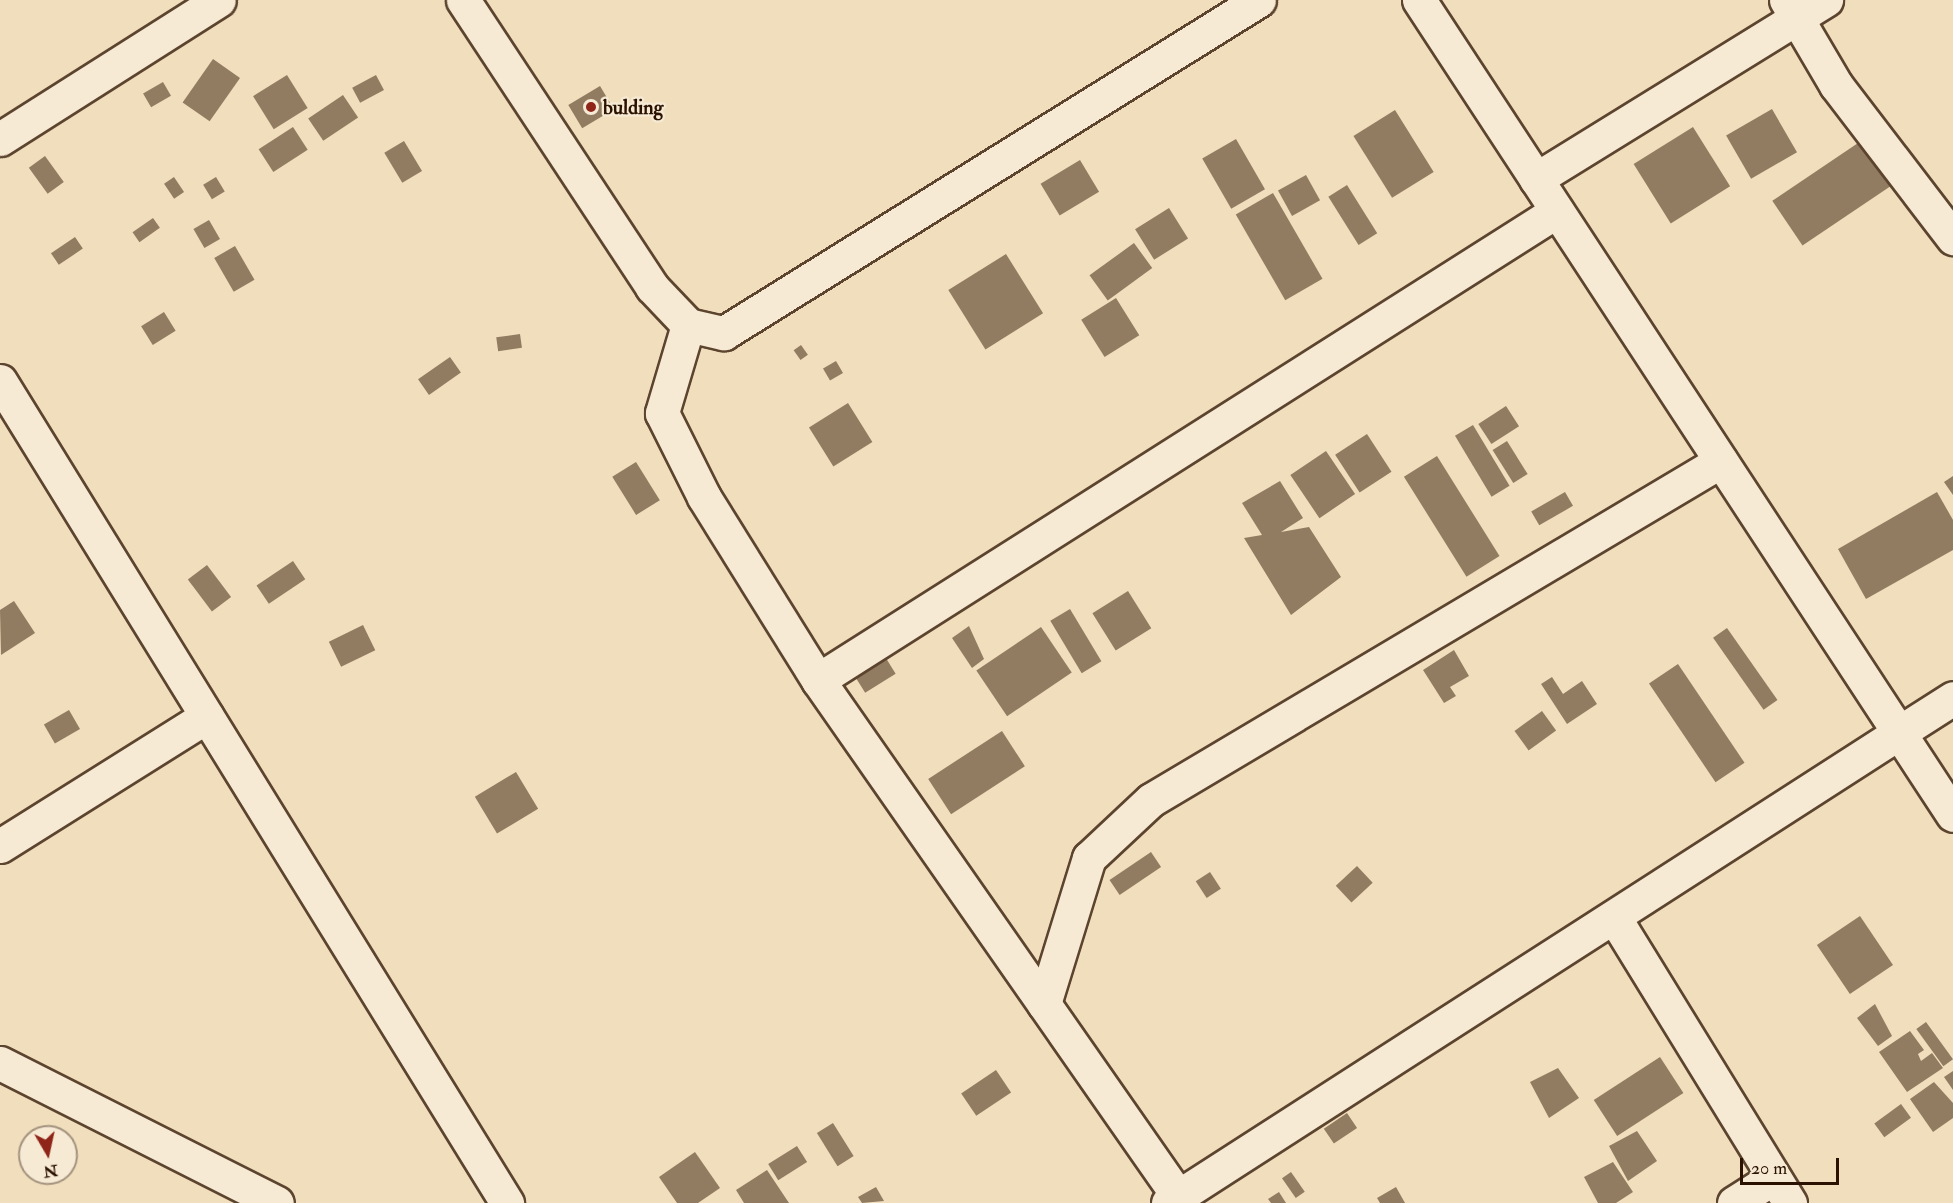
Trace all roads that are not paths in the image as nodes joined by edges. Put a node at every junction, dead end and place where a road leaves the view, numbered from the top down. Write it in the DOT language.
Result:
graph roads {
  1 [pos="219,0"];
  2 [pos="463,0"];
  3 [pos="1259,0"];
  4 [pos="1419,0"];
  5 [pos="1826,0"];
  6 [pos="1792,9"];
  7 [pos="0,139"];
  8 [pos="1536,179"];
  9 [pos="1557,211"];
  10 [pos="1953,238"];
  11 [pos="688,325"];
  12 [pos="0,381"];
  13 [pos="1721,461"];
  14 [pos="819,680"];
  15 [pos="1953,698"];
  16 [pos="207,716"];
  17 [pos="1900,733"];
  18 [pos="1953,815"];
  19 [pos="0,846"];
  20 [pos="1614,917"];
  21 [pos="1044,1004"];
  22 [pos="0,1063"];
  23 [pos="1781,1190"];
  24 [pos="1173,1199"];
  25 [pos="277,1203"];
  26 [pos="507,1203"];
  27 [pos="1734,1203"];
  1 -- 7 [label="street"];
  2 -- 11 [label="street"];
  3 -- 11 [label="street"];
  4 -- 8 [label="street"];
  5 -- 6 [label="street"];
  6 -- 8 [label="street"];
  6 -- 10 [label="street"];
  8 -- 9 [label="street"];
  9 -- 13 [label="street"];
  9 -- 14 [label="street"];
  11 -- 14 [label="street"];
  12 -- 16 [label="street"];
  13 -- 17 [label="street"];
  13 -- 21 [label="street"];
  14 -- 21 [label="street"];
  15 -- 17 [label="street"];
  16 -- 19 [label="street"];
  16 -- 26 [label="street"];
  17 -- 18 [label="street"];
  17 -- 20 [label="street"];
  20 -- 23 [label="street"];
  20 -- 24 [label="street"];
  21 -- 24 [label="street"];
  22 -- 25 [label="street"];
  23 -- 27 [label="street"];
}
